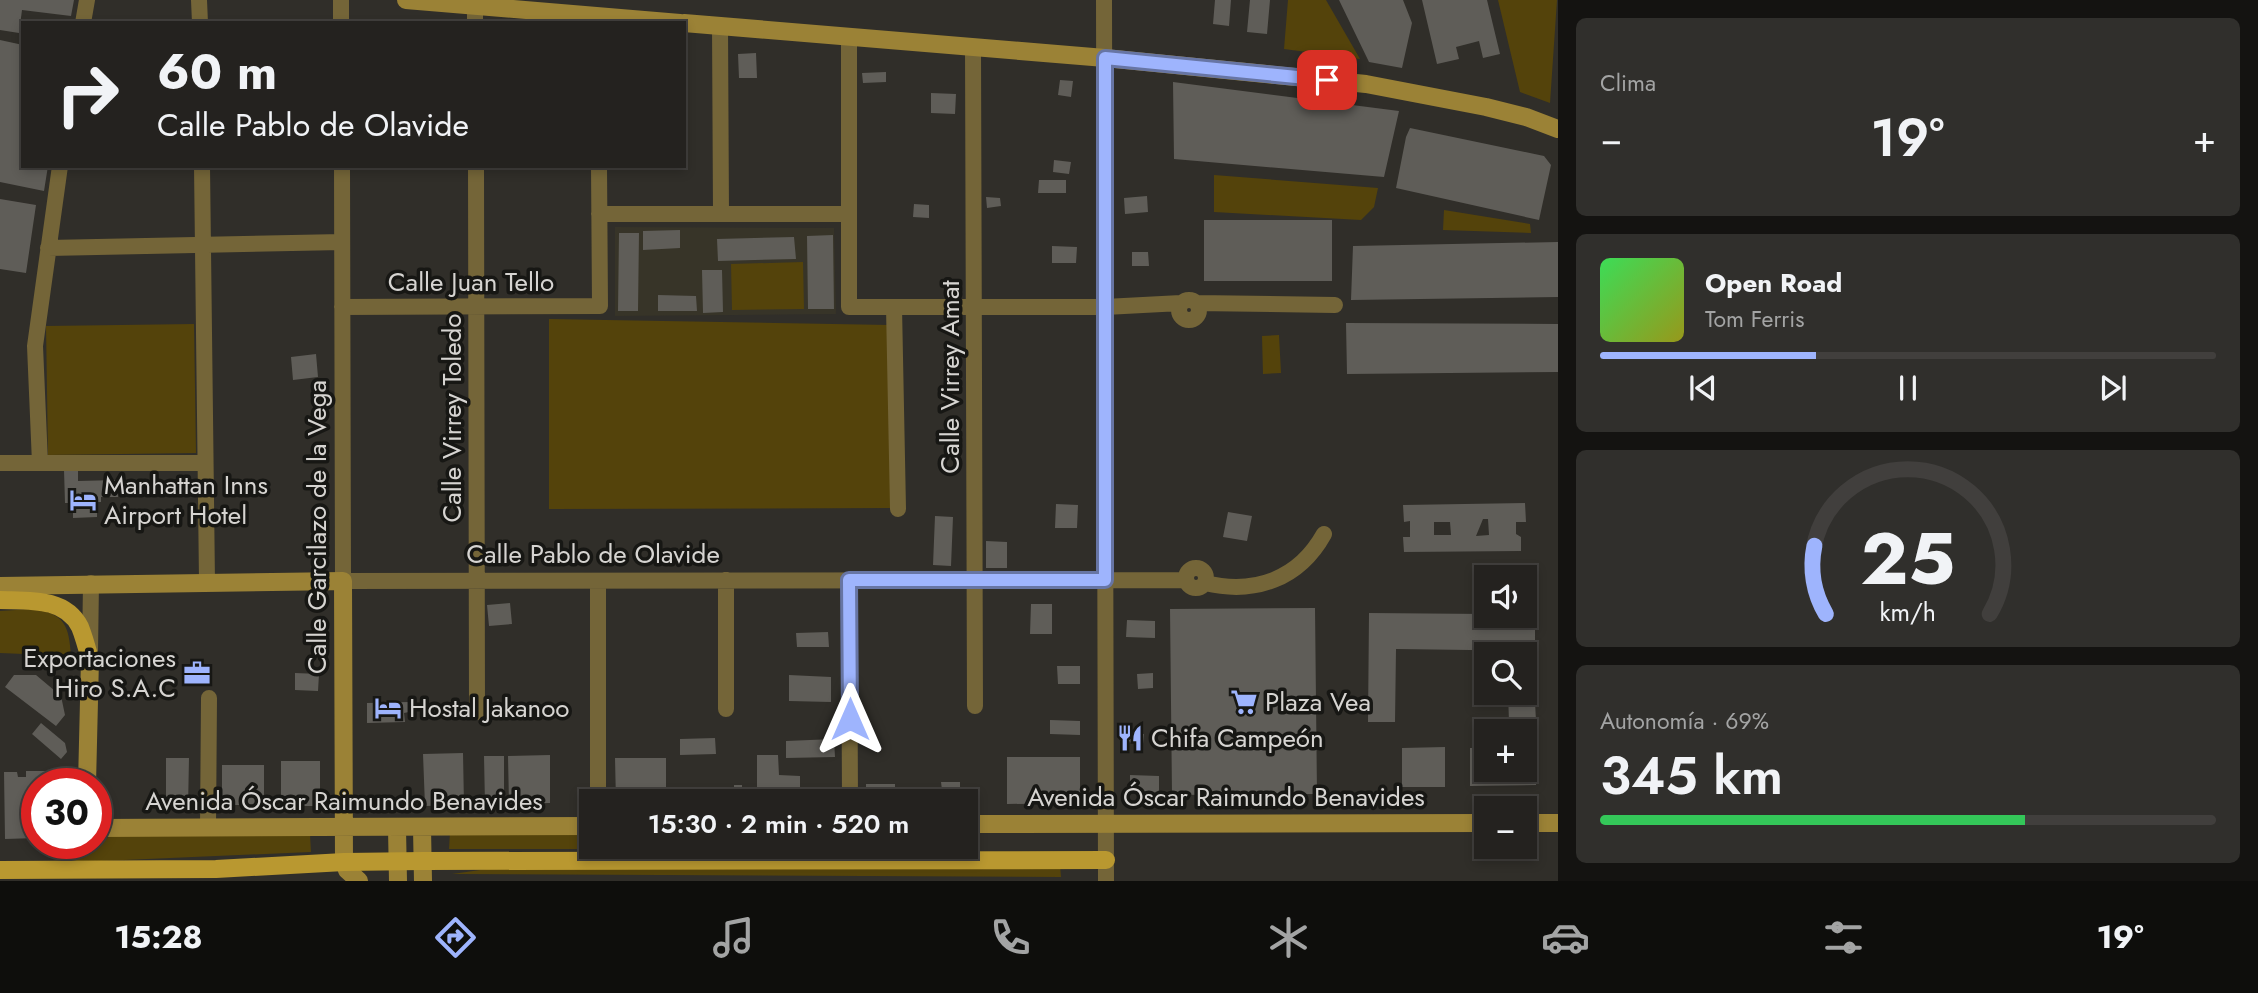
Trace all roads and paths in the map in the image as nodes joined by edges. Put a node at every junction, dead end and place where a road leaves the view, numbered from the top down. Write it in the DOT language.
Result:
graph roads {
  1 [pos="87,0"];
  2 [pos="200,0"];
  3 [pos="341,0"];
  4 [pos="406,0"];
  5 [pos="1104,0"];
  6 [pos="475,14"];
  7 [pos="598,19"];
  8 [pos="83,21"];
  9 [pos="200,21"];
  10 [pos="341,21"];
  11 [pos="640,21"];
  12 [pos="686,23"];
  13 [pos="720,26"];
  14 [pos="849,37"];
  15 [pos="973,47"];
  16 [pos="1105,58"];
  17 [pos="1558,130"];
  18 [pos="60,168"];
  19 [pos="202,168"];
  20 [pos="342,168"];
  21 [pos="476,168"];
  22 [pos="599,168"];
  23 [pos="599,214"];
  24 [pos="721,214"];
  25 [pos="849,214"];
  26 [pos="342,242"];
  27 [pos="202,244"];
  28 [pos="48,248"];
  29 [pos="1335,305"];
  30 [pos="342,307"];
  31 [pos="477,307"];
  32 [pos="894,307"];
  33 [pos="974,307"];
  34 [pos="1105,307"];
  35 [pos="0,463"];
  36 [pos="40,463"];
  37 [pos="205,463"];
  38 [pos="898,509"];
  39 [pos="1324,534"];
  40 [pos="726,580"];
  41 [pos="849,580"];
  42 [pos="975,580"];
  43 [pos="1105,580"];
  44 [pos="343,581"];
  45 [pos="477,581"];
  46 [pos="598,581"];
  47 [pos="207,582"];
  48 [pos="91,583"];
  49 [pos="0,586"];
  50 [pos="0,600"];
  51 [pos="90,659"];
  52 [pos="209,698"];
  53 [pos="975,706"];
  54 [pos="726,709"];
  55 [pos="477,712"];
  56 [pos="87,768"];
  57 [pos="598,789"];
  58 [pos="850,789"];
  59 [pos="1106,823"];
  60 [pos="1474,823"];
  61 [pos="1537,823"];
  62 [pos="1558,823"];
  63 [pos="978,824"];
  64 [pos="579,826"];
  65 [pos="112,828"];
  66 [pos="208,828"];
  67 [pos="344,828"];
  68 [pos="397,828"];
  69 [pos="422,828"];
  70 [pos="579,857"];
  71 [pos="978,858"];
  72 [pos="1106,860"];
  73 [pos="398,861"];
  74 [pos="423,861"];
  75 [pos="344,862"];
  76 [pos="0,870"];
  77 [pos="223,875"];
  78 [pos="359,881"];
  79 [pos="398,881"];
  80 [pos="423,881"];
  81 [pos="1106,881"];
  1 -- 8 [label="street"];
  2 -- 9 [label="street"];
  3 -- 10 [label="street"];
  4 -- 6 [label="street"];
  5 -- 16 [label="street"];
  6 -- 7 [label="street"];
  7 -- 11 [label="street"];
  12 -- 13 [label="street"];
  13 -- 14 [label="street"];
  13 -- 24 [label="street"];
  14 -- 15 [label="street"];
  14 -- 25 [label="street"];
  15 -- 16 [label="street"];
  15 -- 33 [label="street, Calle Virrey Amat"];
  16 -- 17 [label="street"];
  16 -- 34 [label="street"];
  18 -- 28 [label="street"];
  19 -- 27 [label="street"];
  20 -- 26 [label="street, Calle Garcilazo de la Vega"];
  21 -- 31 [label="street, Calle Virrey Toledo"];
  22 -- 23 [label="street"];
  23 -- 24 [label="street"];
  23 -- 31 [label="street, Calle Juan Tello"];
  24 -- 25 [label="street"];
  25 -- 32 [label="street"];
  26 -- 27 [label="street"];
  26 -- 30 [label="street, Calle Garcilazo de la Vega"];
  27 -- 28 [label="street"];
  27 -- 37 [label="street"];
  28 -- 36 [label="street"];
  29 -- 34 [label="street"];
  30 -- 31 [label="street, Calle Juan Tello"];
  30 -- 44 [label="street, Calle Garcilazo de la Vega"];
  31 -- 45 [label="street, Calle Virrey Toledo"];
  32 -- 33 [label="street"];
  32 -- 38 [label="street"];
  33 -- 34 [label="street"];
  33 -- 42 [label="street, Calle Virrey Amat"];
  34 -- 43 [label="street"];
  35 -- 36 [label="street"];
  36 -- 37 [label="street"];
  37 -- 47 [label="street"];
  39 -- 43 [label="street, Calle Pablo de Olavide"];
  40 -- 41 [label="street, Calle Pablo de Olavide"];
  40 -- 46 [label="street, Calle Pablo de Olavide"];
  40 -- 54 [label="street"];
  41 -- 42 [label="street, Calle Pablo de Olavide"];
  41 -- 58 [label="street"];
  42 -- 43 [label="street, Calle Pablo de Olavide"];
  42 -- 53 [label="street, Calle Virrey Amat"];
  43 -- 59 [label="street"];
  44 -- 45 [label="street, Calle Pablo de Olavide"];
  44 -- 47 [label="street, Calle Pablo de Olavide"];
  44 -- 67 [label="street, Calle Garcilazo de la Vega"];
  45 -- 46 [label="street, Calle Pablo de Olavide"];
  45 -- 55 [label="street, Calle Virrey Toledo"];
  46 -- 57 [label="street"];
  47 -- 48 [label="street, Calle Pablo de Olavide"];
  48 -- 49 [label="street, Calle Pablo de Olavide"];
  48 -- 51 [label="street"];
  50 -- 51 [label="main road"];
  51 -- 56 [label="street"];
  52 -- 66 [label="street"];
  59 -- 60 [label="street, Avenida Óscar Raimundo Benavides"];
  59 -- 63 [label="street, Avenida Óscar Raimundo Benavides"];
  59 -- 72 [label="street"];
  61 -- 62 [label="street"];
  64 -- 69 [label="street, Avenida Óscar Raimundo Benavides"];
  65 -- 66 [label="street, Avenida Óscar Raimundo Benavides"];
  66 -- 67 [label="street, Avenida Óscar Raimundo Benavides"];
  67 -- 68 [label="street, Avenida Óscar Raimundo Benavides"];
  67 -- 75 [label="street, Calle Garcilazo de la Vega"];
  68 -- 69 [label="street, Avenida Óscar Raimundo Benavides"];
  68 -- 73 [label="street"];
  69 -- 74 [label="street"];
  70 -- 74 [label="main road"];
  71 -- 72 [label="main road"];
  72 -- 81 [label="street"];
  73 -- 74 [label="main road"];
  73 -- 75 [label="main road"];
  73 -- 79 [label="street"];
  74 -- 80 [label="street"];
  75 -- 77 [label="main road"];
  75 -- 78 [label="street"];
  76 -- 77 [label="main road"];
}
